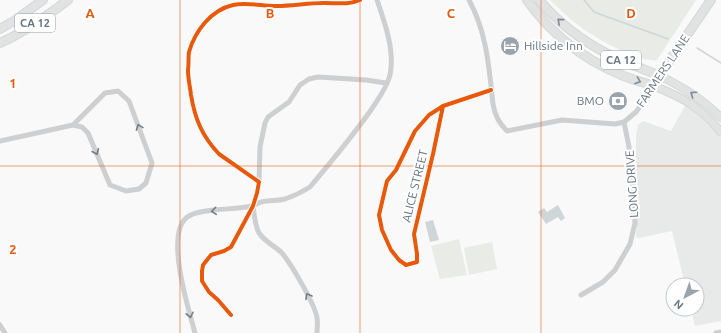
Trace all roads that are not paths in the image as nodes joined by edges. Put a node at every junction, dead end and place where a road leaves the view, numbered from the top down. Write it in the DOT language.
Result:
graph roads {
  1 [pos="43,0"];
  2 [pos="68,0"];
  3 [pos="360,0"];
  4 [pos="377,0"];
  5 [pos="470,0"];
  6 [pos="526,0"];
  7 [pos="539,0"];
  8 [pos="711,0"];
  9 [pos="0,29"];
  10 [pos="0,43"];
  11 [pos="660,76"];
  12 [pos="386,83"];
  13 [pos="654,86"];
  14 [pos="491,90"];
  15 [pos="443,106"];
  16 [pos="721,118"];
  17 [pos="624,122"];
  18 [pos="72,125"];
  19 [pos="721,132"];
  20 [pos="0,141"];
  21 [pos="259,182"];
  22 [pos="253,206"];
  23 [pos="581,295"];
  24 [pos="231,314"];
  25 [pos="0,325"];
  26 [pos="721,332"];
  27 [pos="5,333"];
  28 [pos="195,333"];
  29 [pos="316,333"];
  30 [pos="716,333"];
  1 -- 9 [label="main road, CA 12"];
  2 -- 10 [label="main road, CA 12"];
  3 -- 21 [label="street"];
  4 -- 12 [label="street"];
  5 -- 14 [label="street"];
  6 -- 13 [label="main road, CA 12, one-way"];
  11 -- 7 [label="main road, CA 12, one-way"];
  8 -- 11 [label="main road, FARMERS LANE"];
  11 -- 13 [label="main road, FARMERS LANE"];
  16 -- 11 [label="main road, one-way"];
  12 -- 21 [label="street"];
  12 -- 22 [label="street"];
  13 -- 17 [label="street, FARMERS LANE"];
  13 -- 19 [label="main road"];
  14 -- 15 [label="street, ALICE STREET"];
  14 -- 17 [label="street"];
  15 -- 15 [label="street, ALICE STREET"];
  17 -- 23 [label="street, LONG DRIVE"];
  18 -- 18 [label="street, one-way"];
  18 -- 20 [label="street"];
  21 -- 22 [label="street"];
  22 -- 24 [label="street"];
  22 -- 28 [label="street, one-way"];
  29 -- 22 [label="street, one-way"];
  25 -- 27 [label="street"];
  26 -- 30 [label="street"];
}
